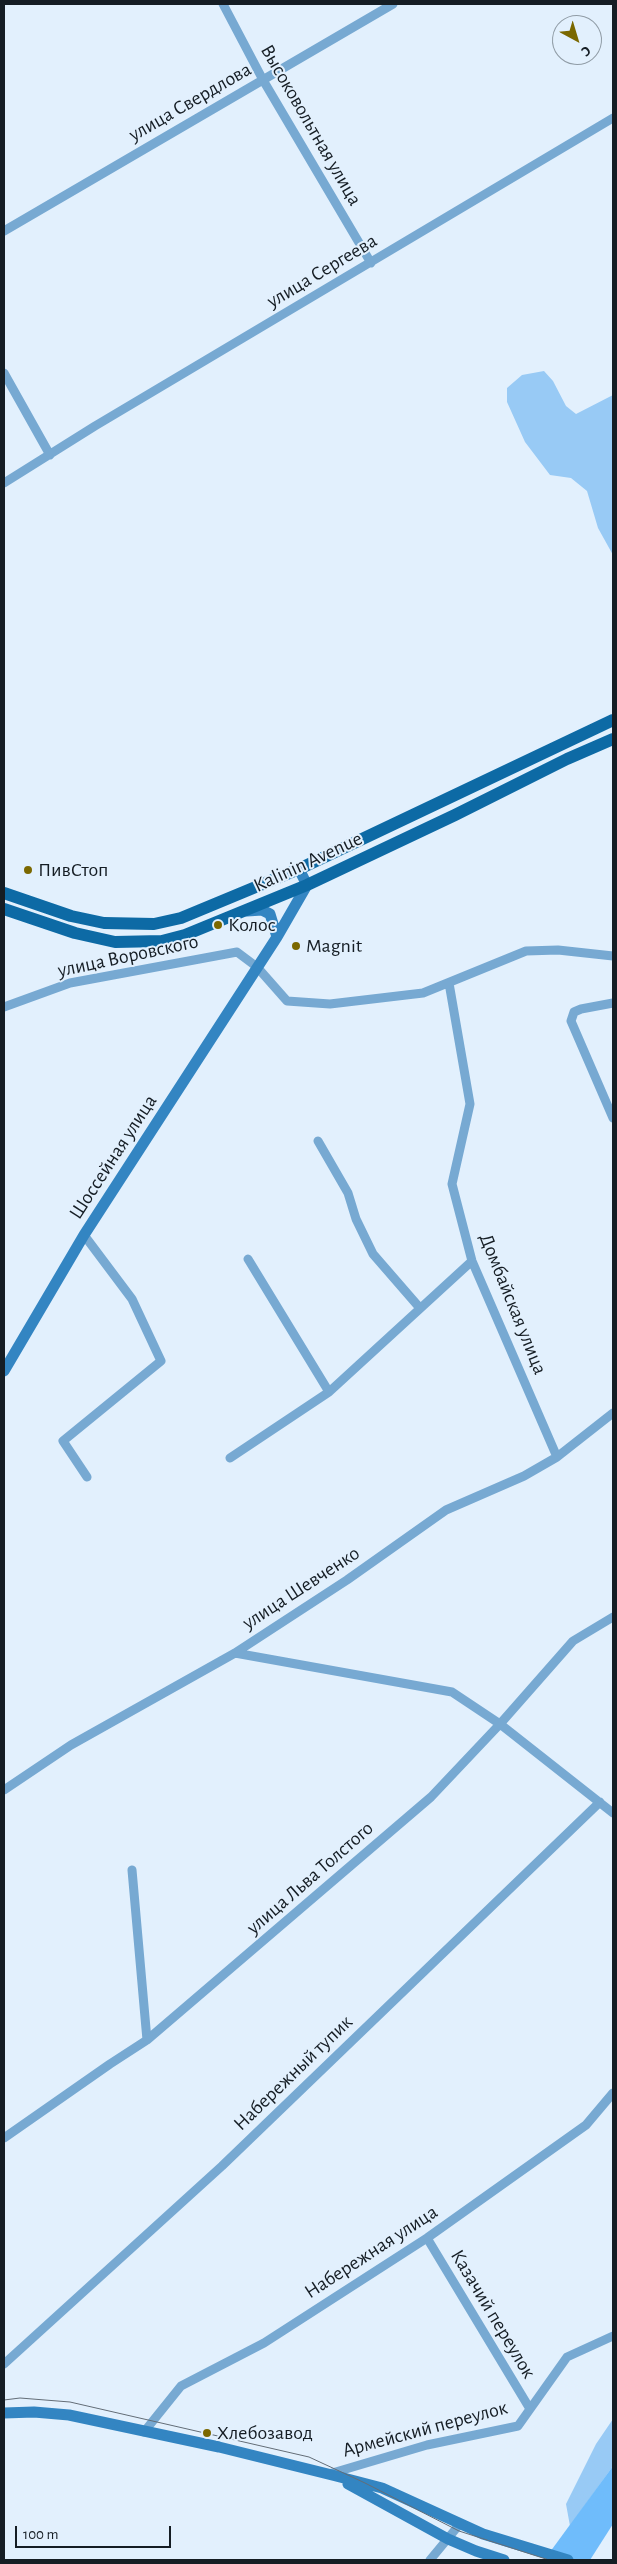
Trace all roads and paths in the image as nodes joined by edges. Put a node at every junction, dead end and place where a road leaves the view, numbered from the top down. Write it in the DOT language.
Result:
graph roads {
  1 [pos="223,4"];
  2 [pos="393,4"];
  3 [pos="263,80"];
  4 [pos="613,118"];
  5 [pos="4,232"];
  6 [pos="371,263"];
  7 [pos="4,373"];
  8 [pos="50,455"];
  9 [pos="4,483"];
  10 [pos="613,720"];
  11 [pos="613,739"];
  12 [pos="299,869"];
  13 [pos="307,885"];
  14 [pos="4,893"];
  15 [pos="4,909"];
  16 [pos="245,912"];
  17 [pos="278,937"];
  18 [pos="613,956"];
  19 [pos="257,967"];
  20 [pos="449,982"];
  21 [pos="613,1004"];
  22 [pos="4,1007"];
  23 [pos="613,1118"];
  24 [pos="318,1141"];
  25 [pos="84,1235"];
  26 [pos="248,1259"];
  27 [pos="472,1261"];
  28 [pos="419,1307"];
  29 [pos="4,1371"];
  30 [pos="329,1392"];
  31 [pos="613,1413"];
  32 [pos="558,1457"];
  33 [pos="230,1458"];
  34 [pos="87,1477"];
  35 [pos="613,1617"];
  36 [pos="235,1653"];
  37 [pos="500,1724"];
  38 [pos="4,1790"];
  39 [pos="600,1802"];
  40 [pos="613,1813"];
  41 [pos="132,1870"];
  42 [pos="147,2040"];
  43 [pos="613,2092"];
  44 [pos="4,2138"];
  45 [pos="427,2238"];
  46 [pos="613,2336"];
  47 [pos="4,2364"];
  48 [pos="530,2409"];
  49 [pos="4,2413"];
  50 [pos="144,2432"];
  51 [pos="329,2474"];
  52 [pos="459,2525"];
  53 [pos="448,2538"];
  54 [pos="430,2560"];
  55 [pos="504,2560"];
  56 [pos="568,2560"];
  1 -- 3 [label="street, Высоковольтная улица"];
  2 -- 3 [label="street, улица Свердлова"];
  3 -- 5 [label="street, улица Свердлова"];
  3 -- 6 [label="street, Высоковольтная улица"];
  4 -- 6 [label="street, улица Сергеева"];
  6 -- 8 [label="street, улица Сергеева"];
  7 -- 8 [label="street"];
  8 -- 9 [label="street, улица Сергеева"];
  10 -- 12 [label="main road, Kalinin Avenue"];
  11 -- 13 [label="main road, Kalinin Avenue"];
  12 -- 13 [label="main road"];
  12 -- 14 [label="main road, Kalinin Avenue"];
  13 -- 16 [label="main road, Kalinin Avenue"];
  13 -- 17 [label="main road, Шоссейная улица"];
  15 -- 16 [label="main road, Kalinin Avenue"];
  16 -- 17 [label="main road"];
  17 -- 19 [label="main road, Шоссейная улица"];
  18 -- 20 [label="street"];
  19 -- 20 [label="street"];
  19 -- 22 [label="street, улица Воровского"];
  19 -- 25 [label="main road, Шоссейная улица"];
  20 -- 27 [label="street, Домбайская улица"];
  21 -- 23 [label="street"];
  24 -- 28 [label="street"];
  25 -- 29 [label="main road, Шоссейная улица"];
  25 -- 34 [label="street"];
  26 -- 30 [label="street"];
  27 -- 28 [label="street"];
  27 -- 32 [label="street, Домбайская улица"];
  28 -- 30 [label="street"];
  30 -- 33 [label="street"];
  31 -- 32 [label="street, улица Шевченко"];
  32 -- 36 [label="street, улица Шевченко"];
  35 -- 37 [label="street, улица Льва Толстого"];
  36 -- 37 [label="street"];
  36 -- 38 [label="street, улица Шевченко"];
  37 -- 39 [label="street"];
  37 -- 42 [label="street, улица Льва Толстого"];
  39 -- 40 [label="street"];
  39 -- 47 [label="street, Набережный тупик"];
  41 -- 42 [label="street"];
  42 -- 44 [label="street, улица Льва Толстого"];
  43 -- 45 [label="street, Набережная улица"];
  45 -- 48 [label="street, Казачий переулок"];
  45 -- 50 [label="street, Набережная улица"];
  46 -- 48 [label="street, Армейский переулок"];
  48 -- 51 [label="street, Армейский переулок"];
  49 -- 50 [label="main road"];
  50 -- 51 [label="main road"];
  51 -- 52 [label="main road"];
  51 -- 53 [label="main road"];
  52 -- 53 [label="street"];
  52 -- 56 [label="main road"];
  53 -- 54 [label="street"];
  53 -- 55 [label="main road"];
}
